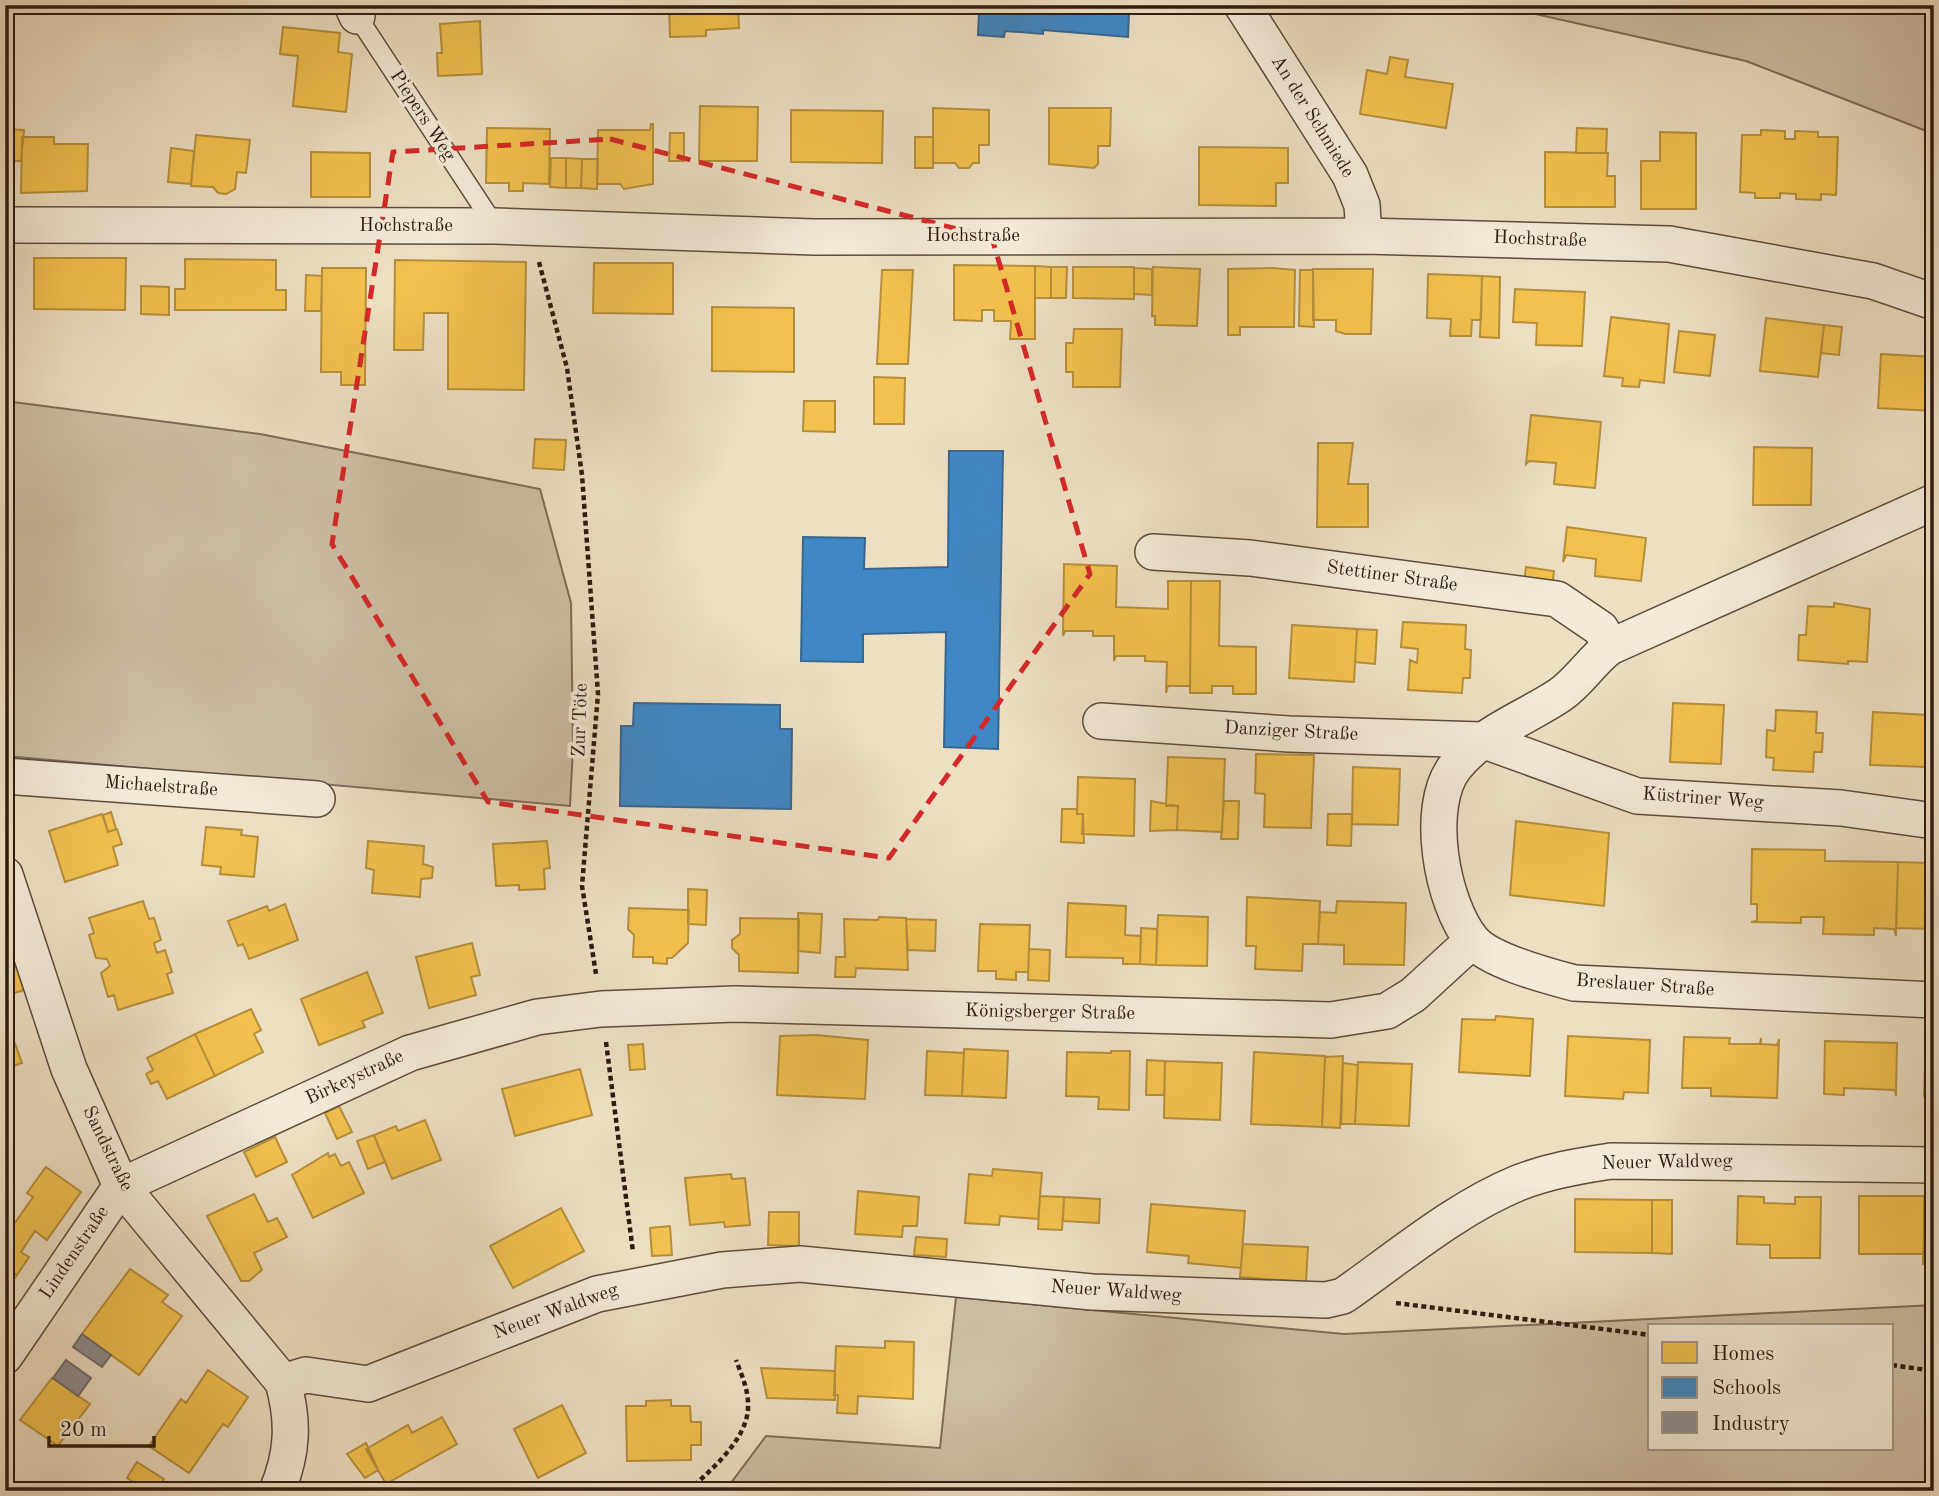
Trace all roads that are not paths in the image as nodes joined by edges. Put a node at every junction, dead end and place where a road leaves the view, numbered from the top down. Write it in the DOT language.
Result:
graph roads {
  1 [pos="1242,5"];
  2 [pos="354,11"];
  3 [pos="5,225"];
  4 [pos="495,226"];
  5 [pos="1364,236"];
  6 [pos="1934,302"];
  7 [pos="1934,502"];
  8 [pos="1153,552"];
  9 [pos="1609,647"];
  10 [pos="1101,721"];
  11 [pos="1482,740"];
  12 [pos="5,776"];
  13 [pos="317,799"];
  14 [pos="1934,821"];
  15 [pos="5,875"];
  16 [pos="1472,941"];
  17 [pos="1934,1000"];
  18 [pos="601,1009"];
  19 [pos="1934,1165"];
  20 [pos="121,1186"];
  21 [pos="5,1356"];
  22 [pos="283,1382"];
  23 [pos="277,1491"];
  1 -- 5 [label="street, An der Schmiede"];
  2 -- 4 [label="lane, Piepers Weg"];
  3 -- 4 [label="street, Hochstraße"];
  4 -- 5 [label="street, Hochstraße"];
  5 -- 6 [label="street, Hochstraße"];
  7 -- 9 [label="street"];
  8 -- 9 [label="street, Stettiner Straße"];
  9 -- 11 [label="street"];
  10 -- 11 [label="street, Danziger Straße"];
  11 -- 14 [label="street, Küstriner Weg"];
  11 -- 16 [label="street"];
  12 -- 13 [label="street, Michaelstraße"];
  15 -- 20 [label="street, Sandstraße"];
  16 -- 17 [label="street, Breslauer Straße"];
  16 -- 18 [label="street, Königsberger Straße"];
  18 -- 20 [label="street, Birkeystraße"];
  19 -- 22 [label="street, Neuer Waldweg"];
  20 -- 21 [label="street, Lindenstraße"];
  20 -- 22 [label="street, Sandstraße"];
  22 -- 23 [label="street"];
}
